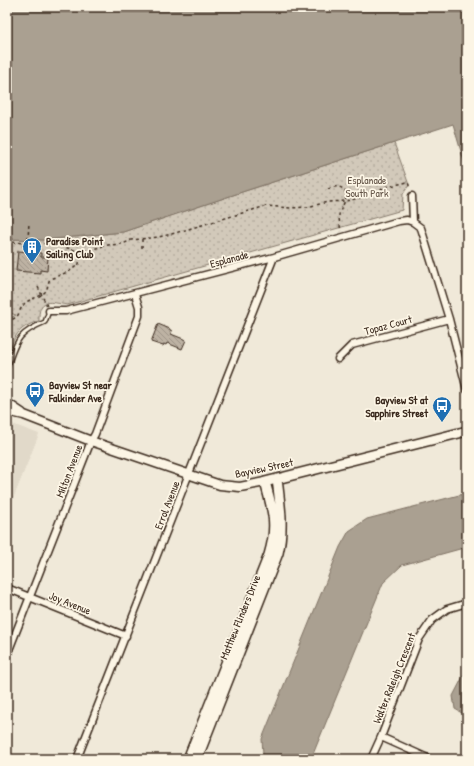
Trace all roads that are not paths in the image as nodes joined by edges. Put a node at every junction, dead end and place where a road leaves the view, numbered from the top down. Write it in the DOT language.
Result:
graph roads {
  1 [pos="412,196"];
  2 [pos="413,222"];
  3 [pos="274,257"];
  4 [pos="135,294"];
  5 [pos="49,311"];
  6 [pos="449,319"];
  7 [pos="338,359"];
  8 [pos="7,368"];
  9 [pos="467,390"];
  10 [pos="7,403"];
  11 [pos="7,411"];
  12 [pos="24,415"];
  13 [pos="467,431"];
  14 [pos="91,441"];
  15 [pos="189,475"];
  16 [pos="277,479"];
  17 [pos="265,482"];
  18 [pos="7,588"];
  19 [pos="30,598"];
  20 [pos="467,604"];
  21 [pos="126,636"];
  22 [pos="7,655"];
  23 [pos="381,737"];
  24 [pos="77,759"];
  25 [pos="188,759"];
  26 [pos="197,759"];
  27 [pos="371,759"];
  28 [pos="430,759"];
  1 -- 2 [label="street"];
  2 -- 3 [label="street, Esplanade"];
  2 -- 6 [label="street"];
  3 -- 4 [label="street, Esplanade"];
  3 -- 15 [label="street, Errol Avenue"];
  4 -- 5 [label="street, Esplanade"];
  4 -- 14 [label="street, Milton Avenue"];
  5 -- 8 [label="lane"];
  6 -- 7 [label="street, Topaz Court"];
  6 -- 9 [label="street"];
  10 -- 12 [label="street, Bayview Street"];
  11 -- 12 [label="street, Bayview Street"];
  12 -- 14 [label="street, Bayview Street"];
  13 -- 16 [label="main road, Bayview Street"];
  14 -- 15 [label="street, Bayview Street"];
  14 -- 19 [label="street, Milton Avenue"];
  15 -- 17 [label="street, Bayview Street"];
  15 -- 21 [label="street, Errol Avenue"];
  16 -- 17 [label="main road, Bayview Street"];
  16 -- 26 [label="main road, Matthew Flinders Drive"];
  17 -- 25 [label="main road, Matthew Flinders Drive"];
  18 -- 19 [label="street, Joy Avenue"];
  19 -- 21 [label="street, Joy Avenue"];
  19 -- 22 [label="street, Milton Avenue"];
  20 -- 23 [label="street, Walter Raleigh Crescent"];
  21 -- 24 [label="street, Errol Avenue"];
  23 -- 27 [label="street, Walter Raleigh Crescent"];
  23 -- 28 [label="street"];
}
